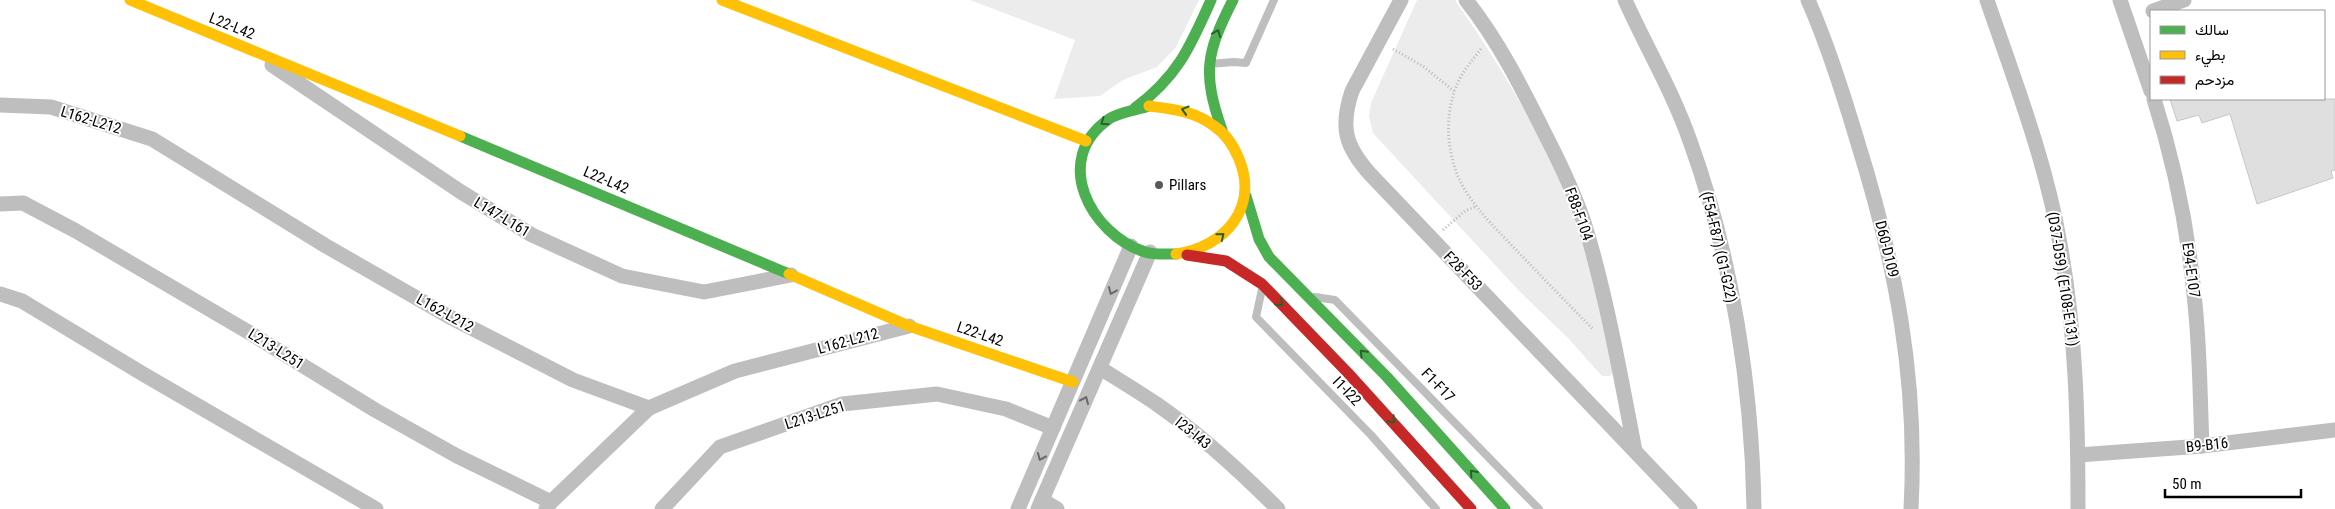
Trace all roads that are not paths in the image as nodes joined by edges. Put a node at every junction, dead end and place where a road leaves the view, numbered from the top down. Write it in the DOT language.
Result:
graph roads {
  1 [pos="130,0"];
  2 [pos="722,0"];
  3 [pos="1211,0"];
  4 [pos="1234,0"];
  5 [pos="1274,0"];
  6 [pos="1401,0"];
  7 [pos="1466,0"];
  8 [pos="1625,0"];
  9 [pos="1808,0"];
  10 [pos="1986,0"];
  11 [pos="2120,0"];
  12 [pos="2184,0"];
  13 [pos="2157,10"];
  14 [pos="2150,13"];
  15 [pos="2128,20"];
  16 [pos="245,47"];
  17 [pos="1207,64"];
  18 [pos="2150,88"];
  19 [pos="2154,100"];
  20 [pos="0,105"];
  21 [pos="1135,108"];
  22 [pos="1222,130"];
  23 [pos="1086,141"];
  24 [pos="1246,196"];
  25 [pos="0,204"];
  26 [pos="1131,246"];
  27 [pos="1150,252"];
  28 [pos="1176,255"];
  29 [pos="792,274"];
  30 [pos="1262,287"];
  31 [pos="0,294"];
  32 [pos="1310,299"];
  33 [pos="909,326"];
  34 [pos="1100,368"];
  35 [pos="1073,382"];
  36 [pos="649,408"];
  37 [pos="1053,428"];
  38 [pos="2335,430"];
  39 [pos="2202,446"];
  40 [pos="1635,451"];
  41 [pos="2078,455"];
  42 [pos="548,505"];
  43 [pos="1040,505"];
  44 [pos="376,509"];
  45 [pos="662,509"];
  46 [pos="1018,509"];
  47 [pos="1056,509"];
  48 [pos="1278,509"];
  49 [pos="1436,509"];
  50 [pos="1471,509"];
  51 [pos="1505,509"];
  52 [pos="1539,509"];
  53 [pos="1690,509"];
  54 [pos="1754,509"];
  55 [pos="1911,509"];
  56 [pos="2078,509"];
  1 -- 16 [label="street, L22-L42"];
  2 -- 23 [label="street"];
  3 -- 21 [label="street"];
  17 -- 4 [label="street, one-way"];
  5 -- 17 [label="lane"];
  6 -- 40 [label="street, F28-F53"];
  7 -- 40 [label="street, F88-F104"];
  8 -- 54 [label="street, (F54-F87) (G1-G22)"];
  9 -- 55 [label="street, D60-D109"];
  10 -- 41 [label="street, (D37-D59) (E108-E131)"];
  11 -- 15 [label="street"];
  12 -- 13 [label="street"];
  14 -- 15 [label="street"];
  15 -- 18 [label="street"];
  16 -- 29 [label="street, L22-L42"];
  16 -- 29 [label="street, L147-L161"];
  17 -- 22 [label="street"];
  19 -- 39 [label="street, E94-E107"];
  20 -- 36 [label="street, L162-L212"];
  22 -- 21 [label="street, one-way"];
  21 -- 23 [label="street, one-way"];
  22 -- 24 [label="street"];
  23 -- 26 [label="street"];
  28 -- 24 [label="street, one-way"];
  24 -- 32 [label="street"];
  25 -- 42 [label="street, L213-L251"];
  26 -- 27 [label="street"];
  26 -- 35 [label="street, one-way"];
  27 -- 28 [label="street"];
  27 -- 34 [label="street"];
  28 -- 30 [label="street"];
  29 -- 33 [label="street, L22-L42"];
  30 -- 49 [label="lane, I1-I22"];
  30 -- 50 [label="street, one-way"];
  31 -- 44 [label="street"];
  51 -- 32 [label="street, one-way"];
  32 -- 52 [label="lane, F1-F17"];
  33 -- 35 [label="street, L22-L42"];
  33 -- 36 [label="street, L162-L212"];
  43 -- 34 [label="street, one-way"];
  34 -- 48 [label="street, I23-I43"];
  35 -- 37 [label="street"];
  36 -- 42 [label="street"];
  37 -- 45 [label="street, L213-L251"];
  37 -- 46 [label="street, one-way"];
  38 -- 39 [label="street, B9-B16"];
  39 -- 41 [label="street, B9-B16"];
  40 -- 53 [label="street, F28-F53"];
  41 -- 56 [label="street, (D37-D59) (E108-E131)"];
  43 -- 47 [label="street"];
}
